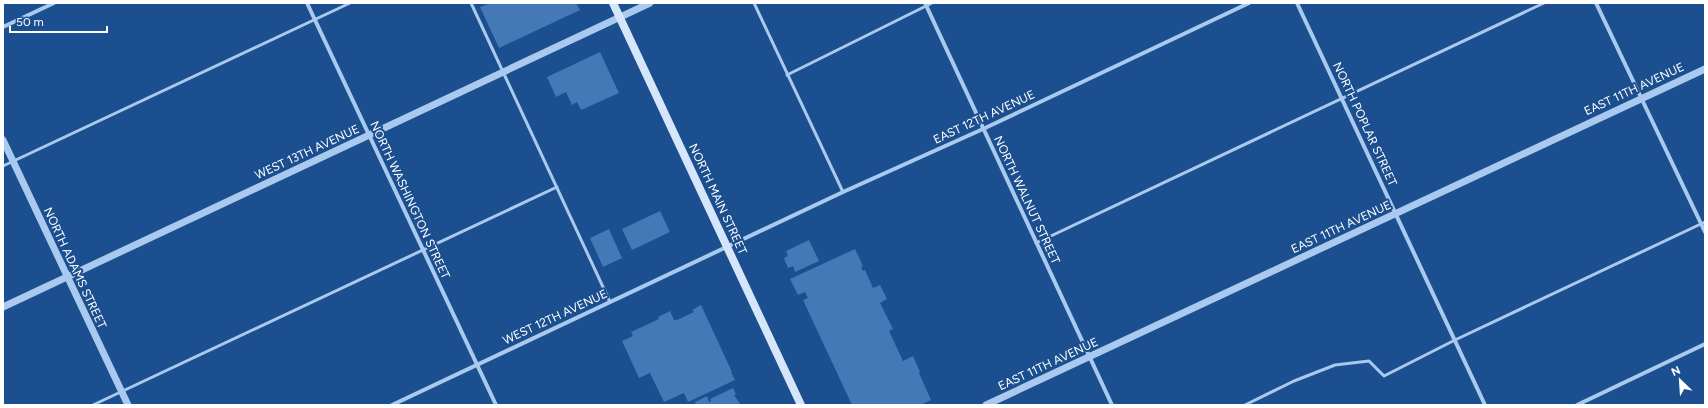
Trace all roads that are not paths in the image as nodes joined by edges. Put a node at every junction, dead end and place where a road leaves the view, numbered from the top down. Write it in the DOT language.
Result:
graph roads {
  1 [pos="54,3"];
  2 [pos="308,3"];
  3 [pos="350,3"];
  4 [pos="470,3"];
  5 [pos="613,3"];
  6 [pos="650,3"];
  7 [pos="754,3"];
  8 [pos="932,3"];
  9 [pos="1249,3"];
  10 [pos="1297,3"];
  11 [pos="1544,3"];
  12 [pos="1596,3"];
  13 [pos="925,4"];
  14 [pos="620,17"];
  15 [pos="315,19"];
  16 [pos="3,27"];
  17 [pos="1705,69"];
  18 [pos="504,72"];
  19 [pos="787,75"];
  20 [pos="1641,98"];
  21 [pos="1343,99"];
  22 [pos="983,129"];
  23 [pos="369,135"];
  24 [pos="3,140"];
  25 [pos="13,162"];
  26 [pos="3,166"];
  27 [pos="557,187"];
  28 [pos="843,192"];
  29 [pos="1395,213"];
  30 [pos="1703,223"];
  31 [pos="1705,232"];
  32 [pos="1036,243"];
  33 [pos="727,247"];
  34 [pos="423,250"];
  35 [pos="68,276"];
  36 [pos="610,302"];
  37 [pos="3,307"];
  38 [pos="1455,340"];
  39 [pos="1705,344"];
  40 [pos="1090,357"];
  41 [pos="477,365"];
  42 [pos="122,392"];
  43 [pos="93,405"];
  44 [pos="128,405"];
  45 [pos="392,405"];
  46 [pos="496,405"];
  47 [pos="801,405"];
  48 [pos="986,405"];
  49 [pos="1112,405"];
  50 [pos="1245,405"];
  51 [pos="1485,405"];
  52 [pos="1577,405"];
  1 -- 16 [label="street"];
  2 -- 15 [label="street, NORTH WASHINGTON STREET"];
  3 -- 15 [label="lane"];
  4 -- 18 [label="lane"];
  5 -- 14 [label="main road, NORTH MAIN STREET"];
  6 -- 14 [label="street, WEST 13TH AVENUE"];
  7 -- 19 [label="lane"];
  8 -- 13 [label="lane"];
  9 -- 22 [label="street, EAST 12TH AVENUE"];
  10 -- 21 [label="street, NORTH POPLAR STREET"];
  11 -- 21 [label="lane"];
  12 -- 20 [label="street"];
  13 -- 19 [label="lane"];
  13 -- 22 [label="street, NORTH WALNUT STREET"];
  14 -- 18 [label="street, WEST 13TH AVENUE"];
  14 -- 33 [label="main road, NORTH MAIN STREET"];
  15 -- 23 [label="street, NORTH WASHINGTON STREET"];
  15 -- 25 [label="lane"];
  17 -- 20 [label="street, EAST 11TH AVENUE"];
  18 -- 23 [label="street, WEST 13TH AVENUE"];
  18 -- 27 [label="lane"];
  19 -- 28 [label="lane"];
  20 -- 29 [label="street, EAST 11TH AVENUE"];
  20 -- 30 [label="street"];
  21 -- 29 [label="street, NORTH POPLAR STREET"];
  21 -- 32 [label="lane"];
  22 -- 28 [label="street, EAST 12TH AVENUE"];
  22 -- 32 [label="street, NORTH WALNUT STREET"];
  23 -- 34 [label="street, NORTH WASHINGTON STREET"];
  23 -- 35 [label="street, WEST 13TH AVENUE"];
  24 -- 25 [label="street, NORTH ADAMS STREET"];
  25 -- 26 [label="lane"];
  25 -- 35 [label="street, NORTH ADAMS STREET"];
  27 -- 34 [label="lane"];
  27 -- 36 [label="lane"];
  28 -- 33 [label="street, EAST 12TH AVENUE"];
  29 -- 38 [label="street, NORTH POPLAR STREET"];
  29 -- 40 [label="street, EAST 11TH AVENUE"];
  30 -- 31 [label="street"];
  30 -- 38 [label="lane"];
  32 -- 40 [label="street, NORTH WALNUT STREET"];
  33 -- 36 [label="street, WEST 12TH AVENUE"];
  33 -- 47 [label="main road, NORTH MAIN STREET"];
  34 -- 41 [label="street, NORTH WASHINGTON STREET"];
  34 -- 42 [label="lane"];
  35 -- 37 [label="street, WEST 13TH AVENUE"];
  35 -- 42 [label="street, NORTH ADAMS STREET"];
  36 -- 41 [label="street, WEST 12TH AVENUE"];
  38 -- 50 [label="lane"];
  38 -- 51 [label="street, NORTH POPLAR STREET"];
  39 -- 52 [label="street"];
  40 -- 48 [label="street, EAST 11TH AVENUE"];
  40 -- 49 [label="street, NORTH WALNUT STREET"];
  41 -- 45 [label="street, WEST 12TH AVENUE"];
  41 -- 46 [label="street, NORTH WASHINGTON STREET"];
  42 -- 43 [label="lane"];
  42 -- 44 [label="street, NORTH ADAMS STREET"];
}
